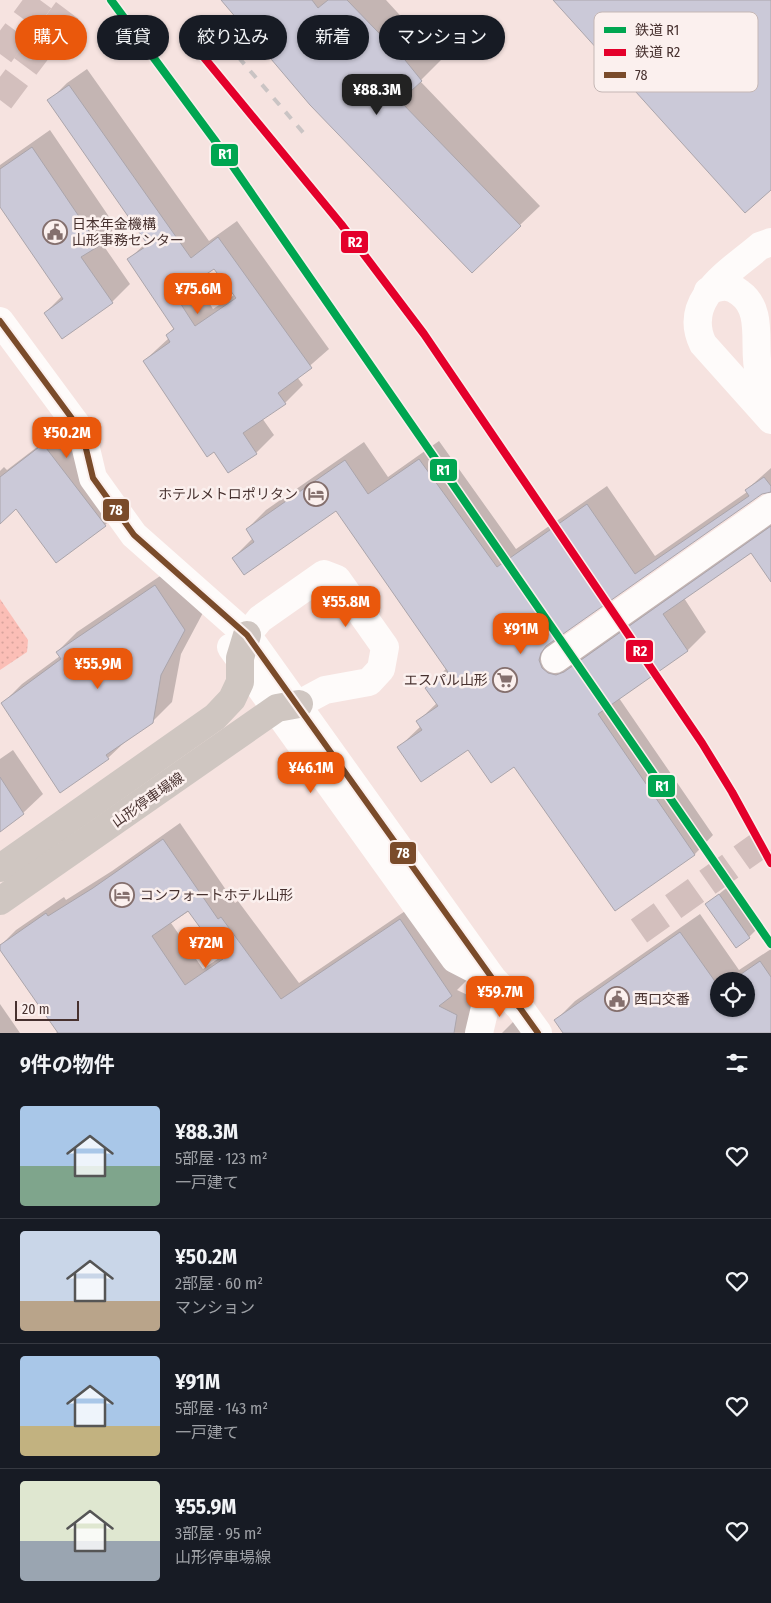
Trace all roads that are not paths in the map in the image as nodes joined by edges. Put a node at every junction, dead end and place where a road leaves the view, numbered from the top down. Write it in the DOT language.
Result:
graph roads {
  1 [pos="771,242"];
  2 [pos="708,291"];
  3 [pos="0,321"];
  4 [pos="771,406"];
  5 [pos="771,420"];
  6 [pos="771,507"];
  7 [pos="244,647"];
  8 [pos="555,660"];
  9 [pos="288,706"];
  10 [pos="0,868"];
  11 [pos="0,901"];
  12 [pos="492,978"];
  13 [pos="479,1033"];
  14 [pos="538,1033"];
  1 -- 2 [label="street"];
  2 -- 4 [label="street"];
  2 -- 5 [label="street"];
  3 -- 7 [label="street"];
  6 -- 8 [label="street"];
  7 -- 9 [label="street"];
  7 -- 9 [label="street"];
  7 -- 10 [label="main road, 山形停車場線"];
  9 -- 11 [label="main road, 山形停車場線"];
  9 -- 12 [label="street"];
  12 -- 13 [label="street"];
  12 -- 14 [label="street"];
}
